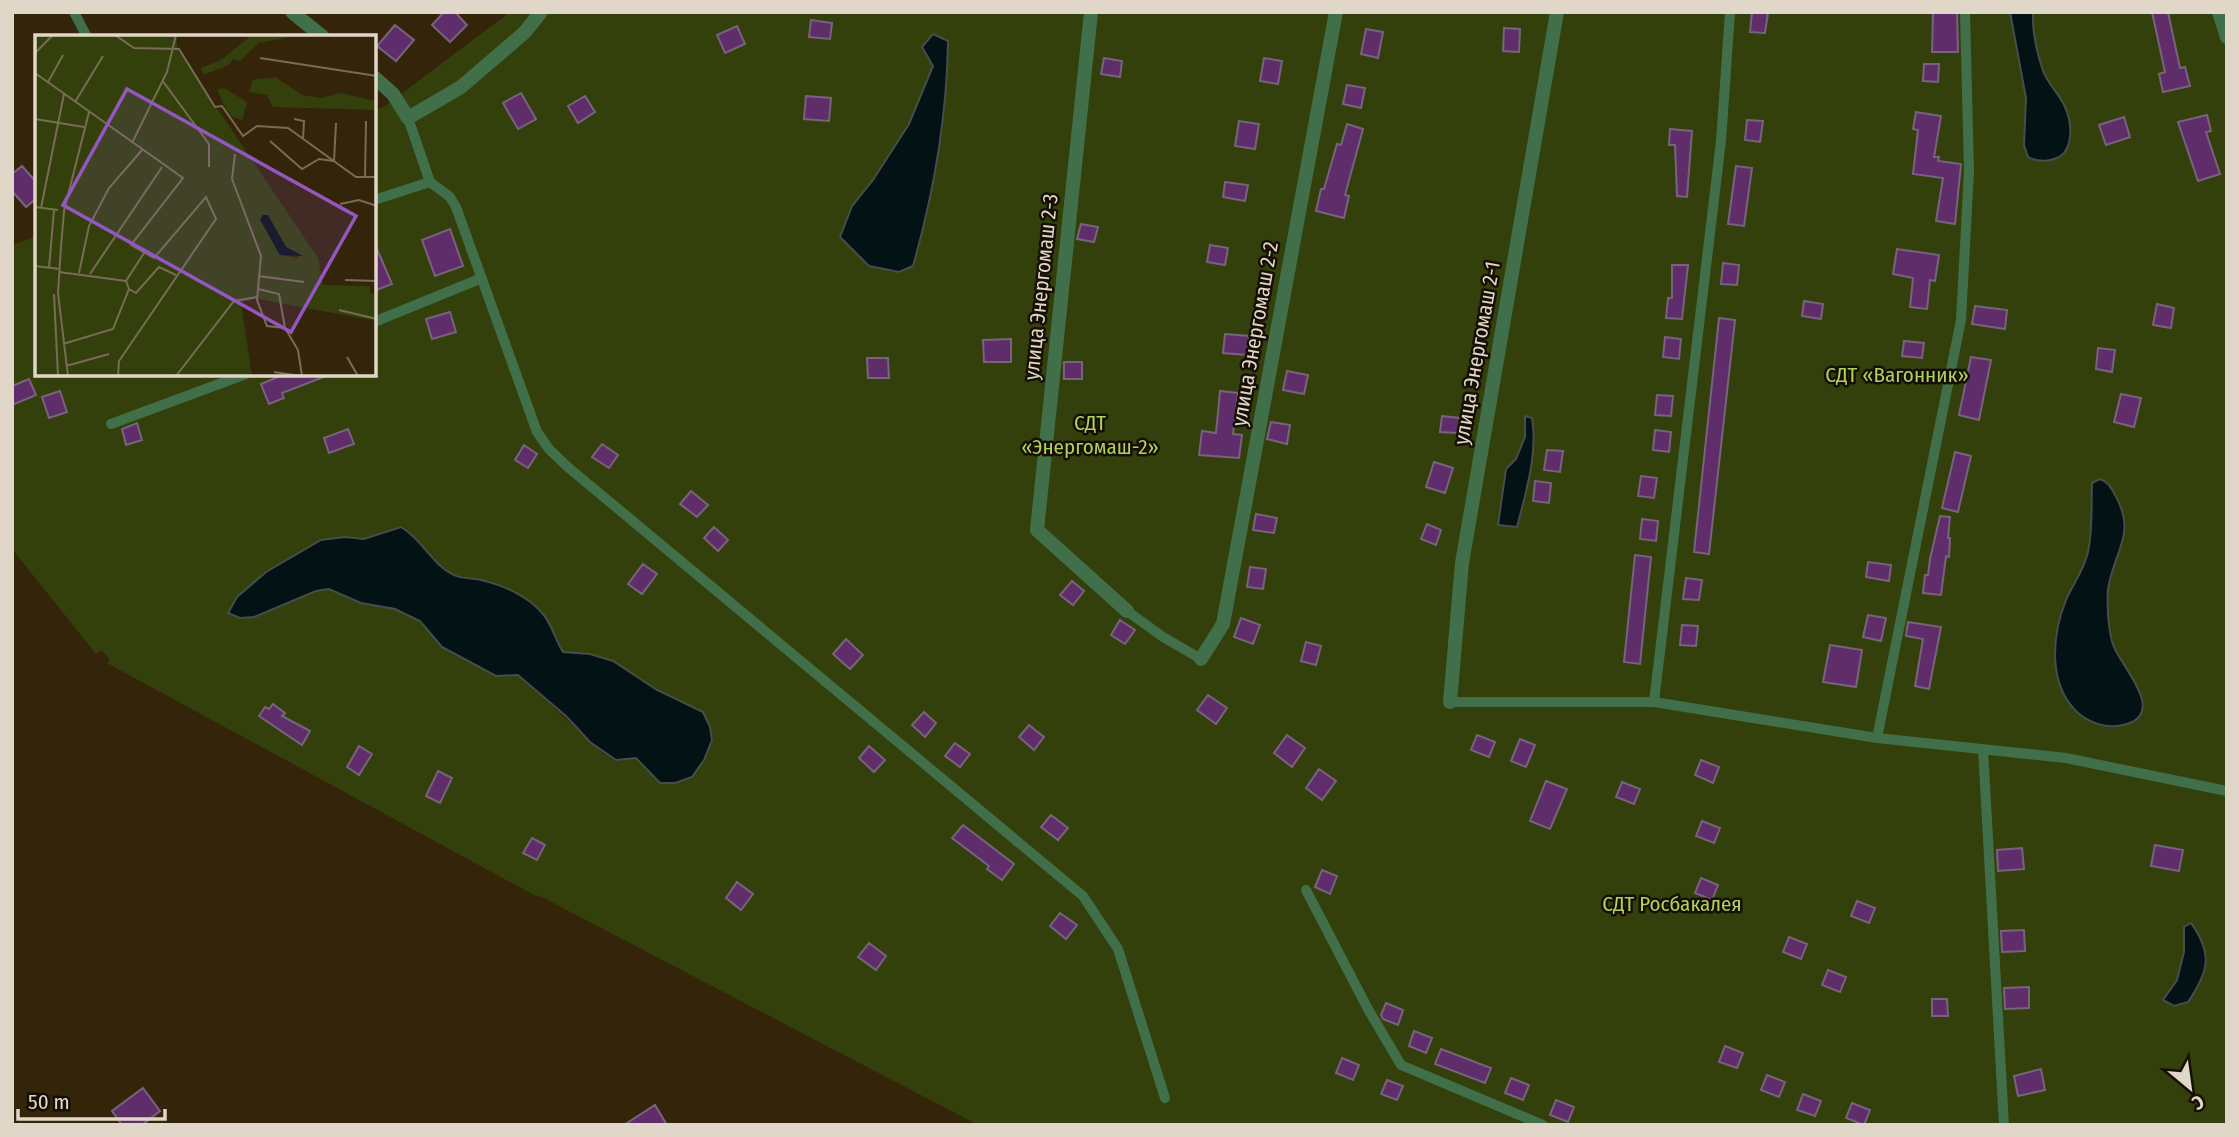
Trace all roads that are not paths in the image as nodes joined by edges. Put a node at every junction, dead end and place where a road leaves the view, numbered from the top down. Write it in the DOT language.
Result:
graph roads {
  1 [pos="74,12"];
  2 [pos="292,12"];
  3 [pos="541,12"];
  4 [pos="1091,12"];
  5 [pos="1336,12"];
  6 [pos="1557,12"];
  7 [pos="1730,12"];
  8 [pos="1965,12"];
  9 [pos="2219,12"];
  10 [pos="86,35"];
  11 [pos="321,35"];
  12 [pos="2227,37"];
  13 [pos="376,79"];
  14 [pos="408,118"];
  15 [pos="430,182"];
  16 [pos="376,199"];
  17 [pos="482,278"];
  18 [pos="376,321"];
  19 [pos="241,376"];
  20 [pos="111,424"];
  21 [pos="1127,611"];
  22 [pos="1201,659"];
  23 [pos="1450,702"];
  24 [pos="1654,702"];
  25 [pos="1877,738"];
  26 [pos="1983,749"];
  27 [pos="2227,791"];
  28 [pos="1306,890"];
  29 [pos="1165,1098"];
  30 [pos="1543,1125"];
  31 [pos="2004,1125"];
  1 -- 10 [label="lane"];
  2 -- 11 [label="street"];
  3 -- 14 [label="street"];
  4 -- 21 [label="street, улица Энергомаш 2-3"];
  5 -- 22 [label="street, улица Энергомаш 2-2"];
  6 -- 23 [label="street, улица Энергомаш 2-1"];
  7 -- 24 [label="lane"];
  8 -- 25 [label="lane"];
  9 -- 12 [label="street"];
  13 -- 14 [label="street"];
  14 -- 15 [label="lane"];
  15 -- 16 [label="lane"];
  15 -- 17 [label="lane"];
  17 -- 18 [label="lane"];
  17 -- 29 [label="lane"];
  19 -- 20 [label="lane"];
  21 -- 22 [label="lane"];
  23 -- 24 [label="lane"];
  24 -- 25 [label="lane"];
  25 -- 26 [label="lane"];
  26 -- 27 [label="lane"];
  26 -- 31 [label="lane"];
  28 -- 30 [label="lane"];
}
